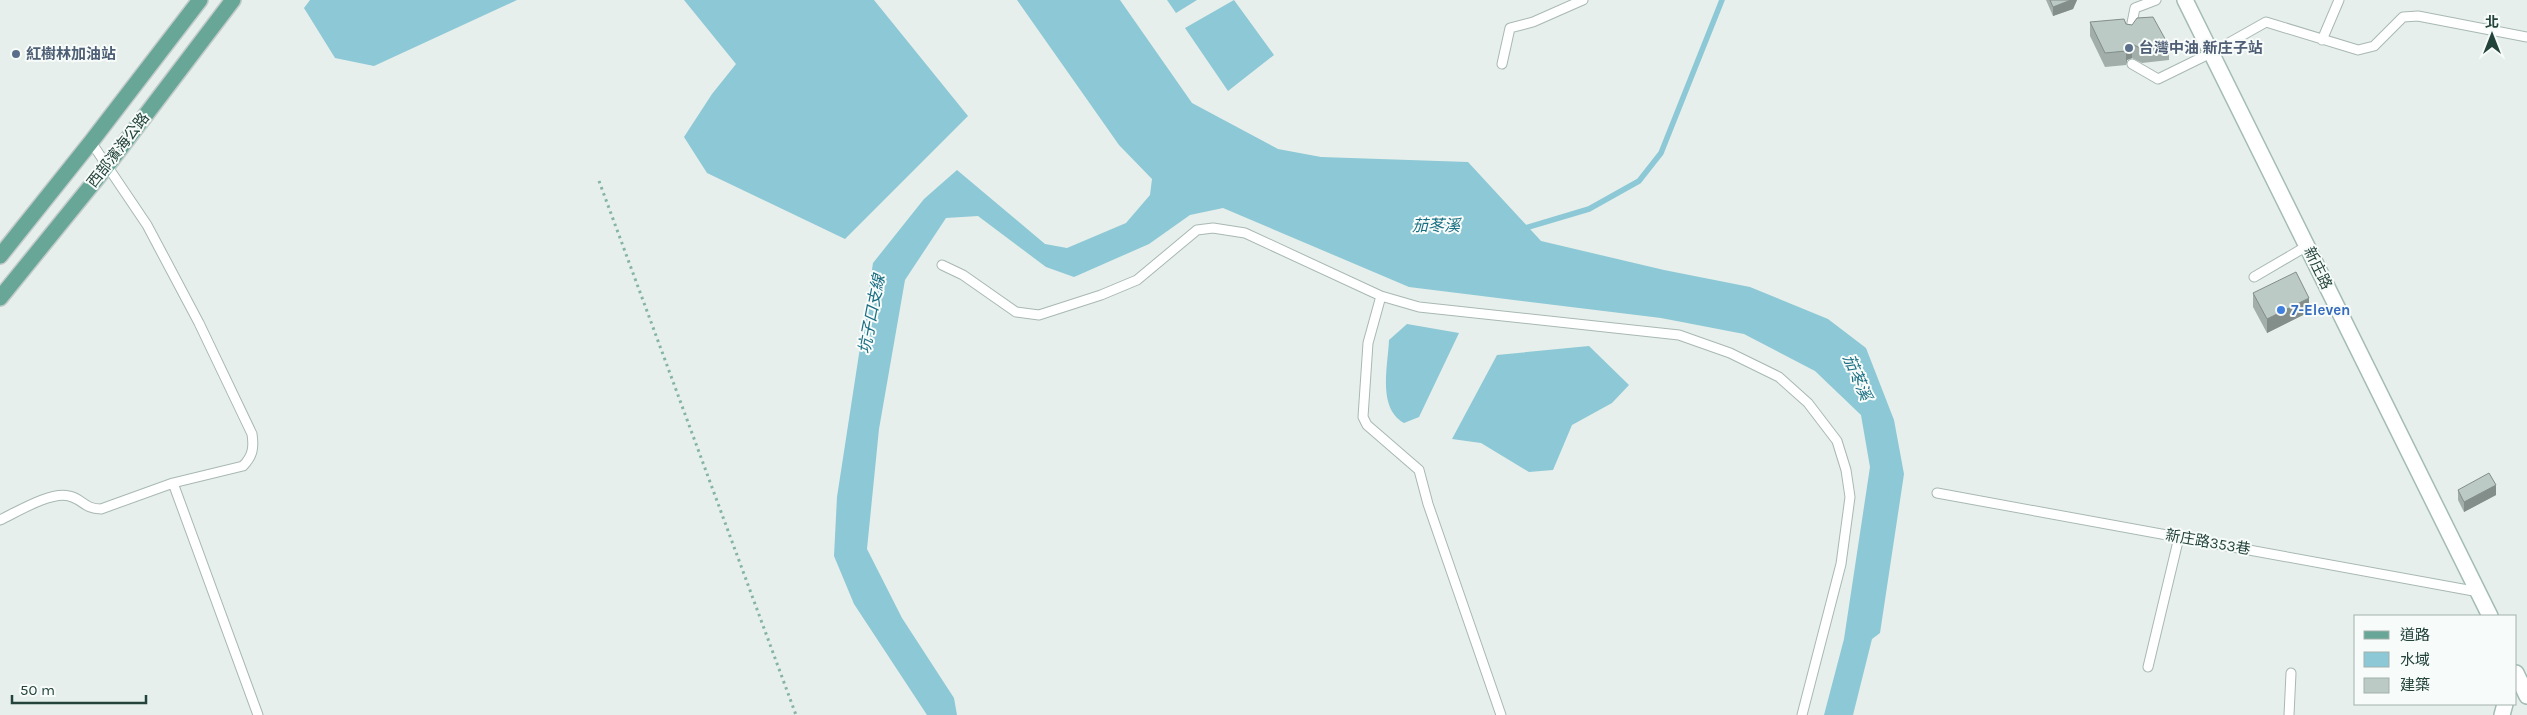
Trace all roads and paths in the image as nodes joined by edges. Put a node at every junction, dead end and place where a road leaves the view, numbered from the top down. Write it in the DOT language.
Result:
graph roads {
  1 [pos="200,0"];
  2 [pos="233,0"];
  3 [pos="1583,0"];
  4 [pos="2156,0"];
  5 [pos="2185,0"];
  6 [pos="2339,0"];
  7 [pos="2130,32"];
  8 [pos="2527,37"];
  9 [pos="2322,40"];
  10 [pos="2211,53"];
  11 [pos="1502,64"];
  12 [pos="2132,64"];
  13 [pos="92,142"];
  14 [pos="107,166"];
  15 [pos="598,181"];
  16 [pos="2307,246"];
  17 [pos="0,256"];
  18 [pos="942,265"];
  19 [pos="2254,276"];
  20 [pos="1381,296"];
  21 [pos="0,298"];
  22 [pos="173,483"];
  23 [pos="1937,493"];
  24 [pos="0,520"];
  25 [pos="2179,537"];
  26 [pos="2479,592"];
  27 [pos="2490,615"];
  28 [pos="2148,667"];
  29 [pos="2291,674"];
  30 [pos="258,715"];
  31 [pos="796,715"];
  32 [pos="1501,715"];
  33 [pos="1802,715"];
  34 [pos="2289,715"];
  1 -- 13 [label="main road, 西部濱海公路"];
  2 -- 14 [label="main road, 西部濱海公路"];
  3 -- 11 [label="lane"];
  4 -- 7 [label="lane"];
  5 -- 10 [label="street, 新庄路"];
  6 -- 9 [label="lane"];
  8 -- 9 [label="lane"];
  9 -- 10 [label="lane"];
  10 -- 12 [label="lane"];
  10 -- 16 [label="street, 新庄路"];
  13 -- 14 [label="lane"];
  13 -- 17 [label="main road, 西部濱海公路"];
  14 -- 21 [label="main road, 西部濱海公路"];
  14 -- 22 [label="lane"];
  15 -- 31 [label="path"];
  16 -- 19 [label="lane"];
  16 -- 26 [label="street, 新庄路"];
  18 -- 20 [label="lane"];
  20 -- 32 [label="lane"];
  20 -- 33 [label="lane"];
  22 -- 24 [label="lane"];
  22 -- 30 [label="lane"];
  23 -- 25 [label="lane, 新庄路353巷"];
  25 -- 26 [label="lane, 新庄路353巷"];
  25 -- 28 [label="lane"];
  26 -- 27 [label="street, 新庄路"];
  29 -- 34 [label="lane"];
}
